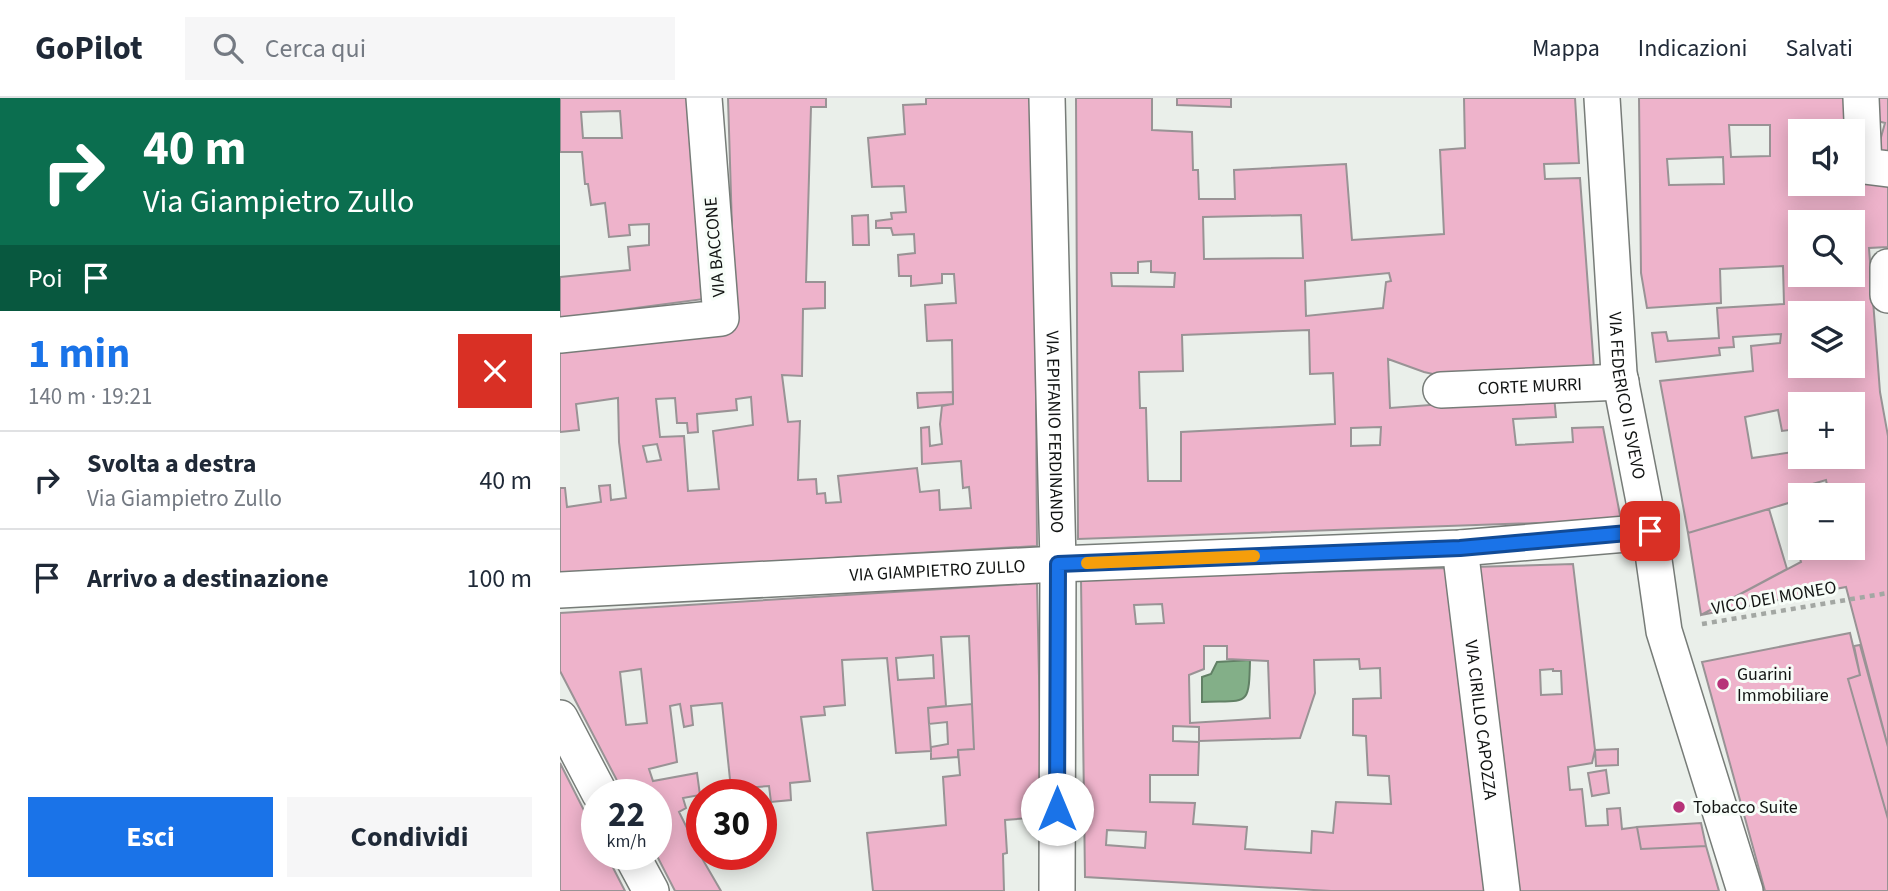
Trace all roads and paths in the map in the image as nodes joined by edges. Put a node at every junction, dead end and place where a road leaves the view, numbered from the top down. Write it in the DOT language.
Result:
graph roads {
  1 [pos="704,98"];
  2 [pos="1047,98"];
  3 [pos="1602,98"];
  4 [pos="1861,98"];
  5 [pos="1888,169"];
  6 [pos="1888,267"];
  7 [pos="1888,295"];
  8 [pos="560,335"];
  9 [pos="1620,382"];
  10 [pos="1441,390"];
  11 [pos="1650,531"];
  12 [pos="1460,548"];
  13 [pos="1058,564"];
  14 [pos="560,590"];
  15 [pos="1888,593"];
  16 [pos="1664,631"];
  17 [pos="560,718"];
  18 [pos="592,779"];
  19 [pos="640,870"];
  20 [pos="651,891"];
  21 [pos="1057,891"];
  22 [pos="1502,891"];
  23 [pos="1745,891"];
  1 -- 8 [label="street, VIA BACCONE"];
  2 -- 13 [label="street, VIA EPIFANIO FERDINANDO"];
  3 -- 9 [label="street, VIA FEDERICO II SVEVO"];
  4 -- 5 [label="street"];
  6 -- 7 [label="street"];
  9 -- 10 [label="street, CORTE MURRI"];
  9 -- 11 [label="street, VIA FEDERICO II SVEVO"];
  11 -- 12 [label="street, VIA GIAMPIETRO ZULLO"];
  11 -- 16 [label="street, VIA FEDERICO II SVEVO"];
  12 -- 13 [label="street, VIA GIAMPIETRO ZULLO"];
  12 -- 22 [label="street, VIA CIRILLO CAPOZZA"];
  13 -- 14 [label="street, VIA GIAMPIETRO ZULLO"];
  13 -- 21 [label="street, VIA EPIFANIO FERDINANDO"];
  15 -- 16 [label="path, VICO DEI MONEO"];
  16 -- 23 [label="street, VIA FEDERICO II SVEVO"];
  17 -- 18 [label="street"];
  19 -- 20 [label="street"];
}
